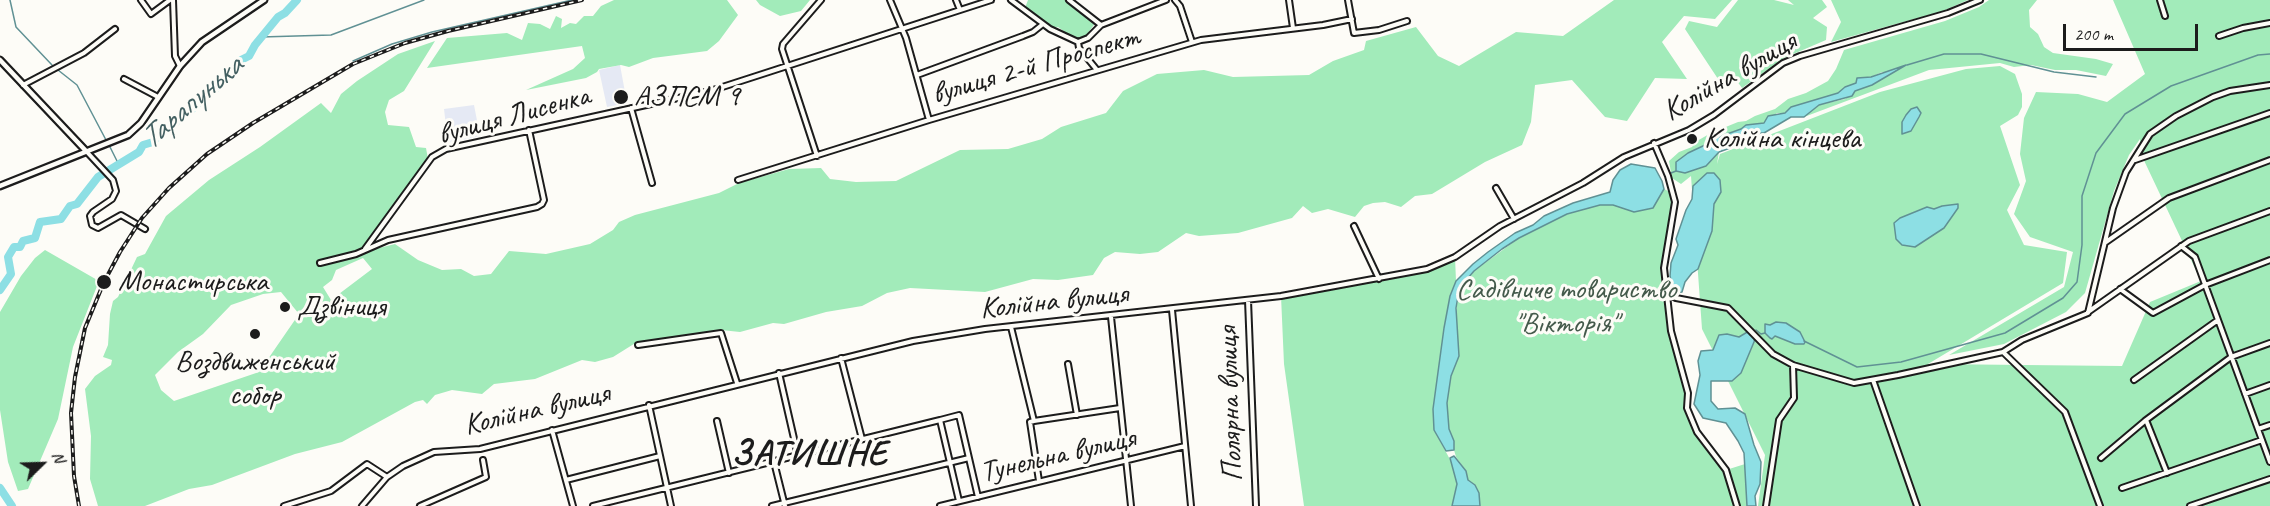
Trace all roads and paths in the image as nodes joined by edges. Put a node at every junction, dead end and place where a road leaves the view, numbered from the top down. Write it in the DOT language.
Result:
graph roads {
  1 [pos="141,0"];
  2 [pos="171,0"];
  3 [pos="264,0"];
  4 [pos="821,0"];
  5 [pos="890,0"];
  6 [pos="956,0"];
  7 [pos="991,0"];
  8 [pos="1011,0"];
  9 [pos="1069,0"];
  10 [pos="1166,0"];
  11 [pos="1174,0"];
  12 [pos="1289,0"];
  13 [pos="1348,0"];
  14 [pos="1980,0"];
  15 [pos="2160,0"];
  16 [pos="960,10"];
  17 [pos="2165,16"];
  18 [pos="1352,20"];
  19 [pos="1407,21"];
  20 [pos="2270,23"];
  21 [pos="1043,24"];
  22 [pos="1101,25"];
  23 [pos="1293,28"];
  24 [pos="115,29"];
  25 [pos="903,30"];
  26 [pos="2219,36"];
  27 [pos="1078,42"];
  28 [pos="1192,42"];
  29 [pos="0,60"];
  30 [pos="180,66"];
  31 [pos="787,66"];
  32 [pos="1097,70"];
  33 [pos="916,75"];
  34 [pos="124,79"];
  35 [pos="23,85"];
  36 [pos="2270,86"];
  37 [pos="158,97"];
  38 [pos="631,108"];
  39 [pos="2270,113"];
  40 [pos="929,120"];
  41 [pos="530,130"];
  42 [pos="1654,143"];
  43 [pos="86,151"];
  44 [pos="817,156"];
  45 [pos="2133,160"];
  46 [pos="2270,160"];
  47 [pos="738,180"];
  48 [pos="652,183"];
  49 [pos="0,186"];
  50 [pos="1496,188"];
  51 [pos="2270,211"];
  52 [pos="1514,219"];
  53 [pos="1354,226"];
  54 [pos="145,229"];
  55 [pos="2105,243"];
  56 [pos="2181,246"];
  57 [pos="365,249"];
  58 [pos="2270,260"];
  59 [pos="320,263"];
  60 [pos="1380,279"];
  61 [pos="2205,285"];
  62 [pos="2120,290"];
  63 [pos="1665,293"];
  64 [pos="1248,300"];
  65 [pos="1172,310"];
  66 [pos="2088,313"];
  67 [pos="1111,317"];
  68 [pos="2218,320"];
  69 [pos="1011,327"];
  70 [pos="2270,343"];
  71 [pos="638,345"];
  72 [pos="2003,352"];
  73 [pos="2231,357"];
  74 [pos="841,358"];
  75 [pos="1068,364"];
  76 [pos="1793,365"];
  77 [pos="779,373"];
  78 [pos="1872,380"];
  79 [pos="2134,380"];
  80 [pos="737,383"];
  81 [pos="2270,385"];
  82 [pos="2245,394"];
  83 [pos="649,405"];
  84 [pos="1120,408"];
  85 [pos="1077,415"];
  86 [pos="940,420"];
  87 [pos="2146,420"];
  88 [pos="717,421"];
  89 [pos="1034,421"];
  90 [pos="2270,425"];
  91 [pos="2258,429"];
  92 [pos="552,430"];
  93 [pos="862,439"];
  94 [pos="2262,440"];
  95 [pos="1185,446"];
  96 [pos="660,456"];
  97 [pos="798,456"];
  98 [pos="969,458"];
  99 [pos="2101,458"];
  100 [pos="483,460"];
  101 [pos="1125,461"];
  102 [pos="774,462"];
  103 [pos="950,462"];
  104 [pos="2270,462"];
  105 [pos="729,473"];
  106 [pos="2167,473"];
  107 [pos="387,477"];
  108 [pos="2270,479"];
  109 [pos="566,480"];
  110 [pos="1039,482"];
  111 [pos="2122,488"];
  112 [pos="666,489"];
  113 [pos="978,497"];
  114 [pos="959,501"];
  115 [pos="785,505"];
  116 [pos="284,506"];
  117 [pos="362,506"];
  118 [pos="420,506"];
  119 [pos="573,506"];
  120 [pos="593,506"];
  121 [pos="671,506"];
  122 [pos="772,506"];
  123 [pos="940,506"];
  124 [pos="1131,506"];
  125 [pos="1191,506"];
  126 [pos="1256,506"];
  127 [pos="1737,506"];
  128 [pos="1766,506"];
  129 [pos="1917,506"];
  130 [pos="2100,506"];
  131 [pos="2190,506"];
  1 -- 2 [label="street"];
  2 -- 30 [label="street"];
  3 -- 30 [label="street"];
  4 -- 31 [label="street"];
  5 -- 25 [label="street"];
  6 -- 16 [label="street"];
  7 -- 16 [label="street, вулиця Лисенка"];
  8 -- 21 [label="street"];
  9 -- 22 [label="street"];
  10 -- 22 [label="street"];
  11 -- 28 [label="street"];
  12 -- 23 [label="street"];
  13 -- 18 [label="street"];
  14 -- 42 [label="street, Колійна вулиця"];
  15 -- 17 [label="street"];
  16 -- 25 [label="street, вулиця Лисенка"];
  18 -- 19 [label="street"];
  18 -- 23 [label="street, вулиця 2-й Проспект"];
  20 -- 26 [label="street"];
  21 -- 27 [label="street"];
  21 -- 33 [label="street"];
  22 -- 27 [label="street"];
  23 -- 28 [label="street, вулиця 2-й Проспект"];
  24 -- 35 [label="street"];
  25 -- 31 [label="street, вулиця Лисенка"];
  25 -- 33 [label="street"];
  27 -- 32 [label="street"];
  28 -- 32 [label="street, вулиця 2-й Проспект"];
  29 -- 35 [label="street"];
  30 -- 37 [label="street"];
  31 -- 38 [label="street, вулиця Лисенка"];
  31 -- 44 [label="street"];
  32 -- 40 [label="street, вулиця 2-й Проспект"];
  33 -- 40 [label="street"];
  34 -- 37 [label="street"];
  35 -- 43 [label="street"];
  36 -- 45 [label="street"];
  37 -- 43 [label="street"];
  38 -- 41 [label="street, вулиця Лисенка"];
  38 -- 48 [label="street"];
  39 -- 45 [label="street"];
  40 -- 44 [label="street, вулиця 2-й Проспект"];
  41 -- 57 [label="street, вулиця Лисенка"];
  41 -- 57 [label="street"];
  42 -- 52 [label="street, Колійна вулиця"];
  42 -- 63 [label="street"];
  43 -- 49 [label="street"];
  43 -- 54 [label="street"];
  44 -- 47 [label="street, вулиця 2-й Проспект"];
  45 -- 55 [label="street"];
  46 -- 55 [label="street"];
  50 -- 52 [label="street"];
  51 -- 56 [label="street"];
  52 -- 60 [label="street, Колійна вулиця"];
  53 -- 60 [label="street"];
  55 -- 66 [label="street"];
  56 -- 61 [label="street"];
  56 -- 62 [label="street"];
  57 -- 59 [label="street"];
  58 -- 61 [label="street"];
  60 -- 64 [label="street, Колійна вулиця"];
  61 -- 62 [label="street"];
  61 -- 68 [label="street"];
  62 -- 66 [label="street"];
  63 -- 76 [label="street"];
  63 -- 127 [label="street"];
  64 -- 65 [label="street, Колійна вулиця"];
  64 -- 126 [label="street, Полярна вулиця"];
  65 -- 67 [label="street, Колійна вулиця"];
  65 -- 95 [label="street"];
  66 -- 72 [label="street"];
  67 -- 69 [label="street, Колійна вулиця"];
  67 -- 84 [label="street"];
  68 -- 73 [label="street"];
  68 -- 79 [label="street"];
  69 -- 74 [label="street, Колійна вулиця"];
  69 -- 89 [label="street"];
  70 -- 73 [label="street"];
  71 -- 80 [label="street"];
  72 -- 78 [label="street"];
  72 -- 130 [label="street"];
  73 -- 82 [label="street"];
  73 -- 87 [label="street"];
  74 -- 77 [label="street, Колійна вулиця"];
  74 -- 93 [label="street"];
  75 -- 85 [label="street"];
  76 -- 78 [label="street"];
  76 -- 128 [label="street"];
  77 -- 80 [label="street, Колійна вулиця"];
  77 -- 97 [label="street"];
  78 -- 129 [label="street"];
  80 -- 83 [label="street, Колійна вулиця"];
  81 -- 82 [label="street"];
  82 -- 91 [label="street"];
  83 -- 92 [label="street, Колійна вулиця"];
  83 -- 96 [label="street"];
  84 -- 85 [label="street"];
  84 -- 101 [label="street"];
  85 -- 89 [label="street"];
  86 -- 93 [label="street"];
  86 -- 98 [label="street"];
  86 -- 103 [label="street"];
  87 -- 99 [label="street"];
  87 -- 106 [label="street"];
  88 -- 105 [label="street"];
  89 -- 110 [label="street"];
  90 -- 91 [label="street"];
  91 -- 94 [label="street"];
  92 -- 107 [label="street, Колійна вулиця"];
  92 -- 109 [label="street"];
  93 -- 97 [label="street"];
  94 -- 104 [label="street"];
  94 -- 106 [label="street"];
  95 -- 101 [label="street, Тунельна вулиця"];
  95 -- 125 [label="street"];
  96 -- 109 [label="street"];
  96 -- 112 [label="street"];
  97 -- 102 [label="street"];
  98 -- 103 [label="street"];
  98 -- 113 [label="street"];
  100 -- 118 [label="street"];
  101 -- 110 [label="street, Тунельна вулиця"];
  101 -- 124 [label="street"];
  102 -- 105 [label="street"];
  102 -- 115 [label="street"];
  103 -- 114 [label="street"];
  103 -- 115 [label="street"];
  105 -- 112 [label="street"];
  106 -- 111 [label="street"];
  107 -- 116 [label="street"];
  107 -- 117 [label="street, Колійна вулиця"];
  108 -- 131 [label="street"];
  109 -- 119 [label="street"];
  110 -- 113 [label="street, Тунельна вулиця"];
  112 -- 120 [label="street"];
  112 -- 121 [label="street"];
  113 -- 114 [label="street, Тунельна вулиця"];
  114 -- 123 [label="street, Тунельна вулиця"];
  115 -- 122 [label="street"];
}
